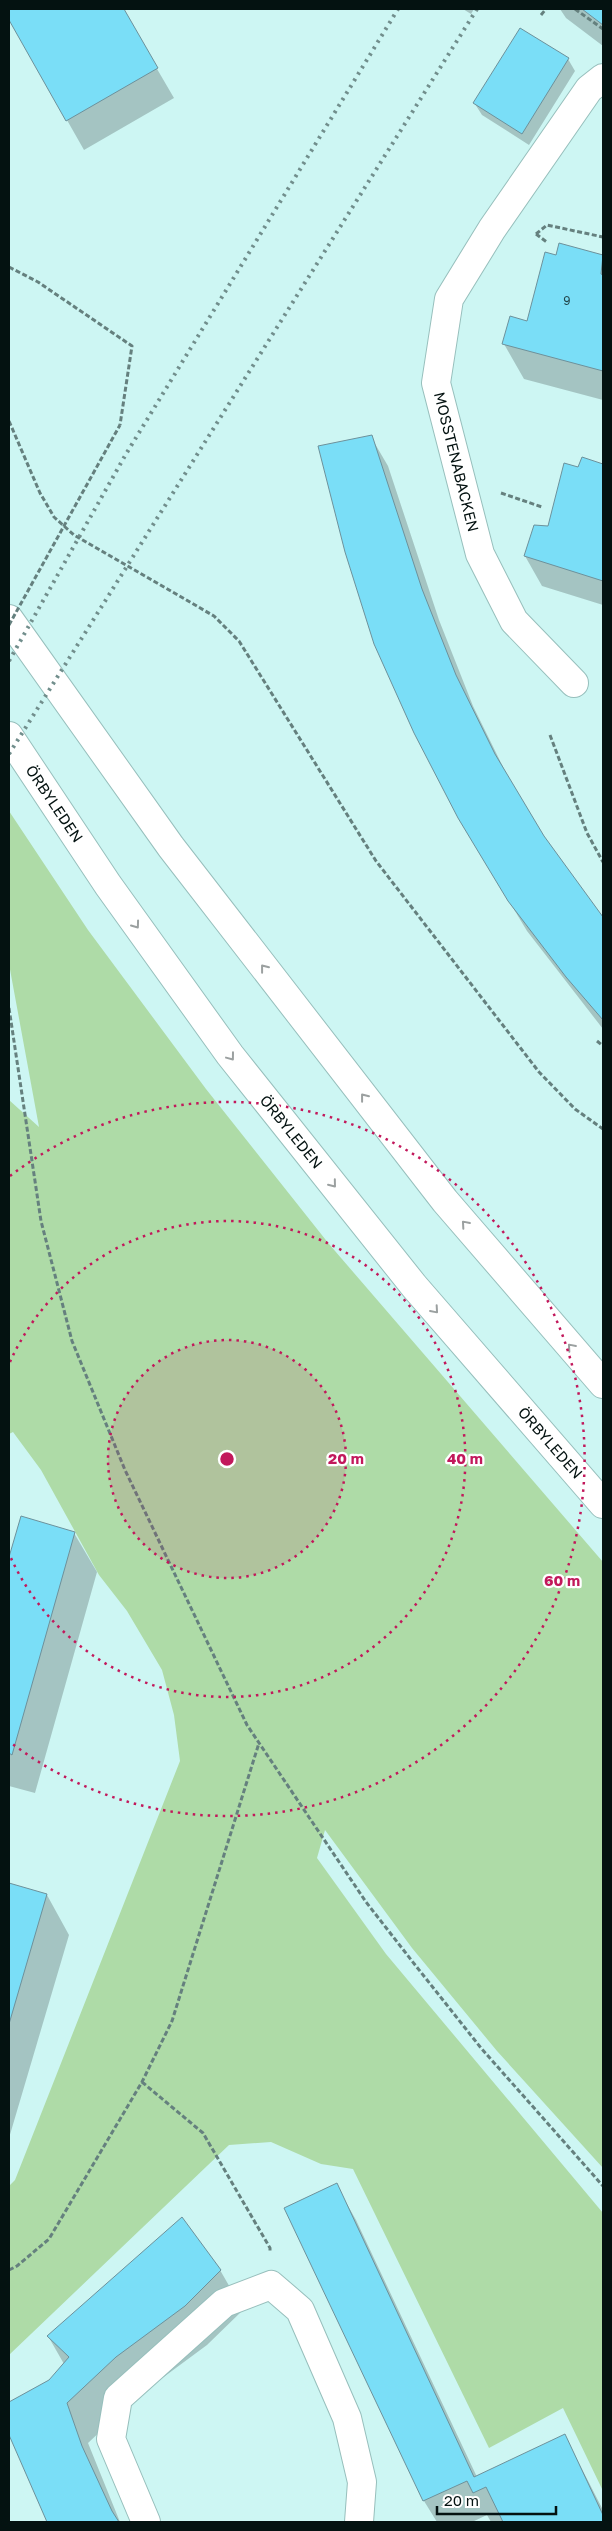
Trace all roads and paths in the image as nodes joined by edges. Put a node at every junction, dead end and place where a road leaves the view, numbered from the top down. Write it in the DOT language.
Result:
graph roads {
  1 [pos="546,9"];
  2 [pos="575,9"];
  3 [pos="541,15"];
  4 [pos="603,29"];
  5 [pos="603,78"];
  6 [pos="528,229"];
  7 [pos="536,234"];
  8 [pos="603,237"];
  9 [pos="548,243"];
  10 [pos="9,267"];
  11 [pos="9,421"];
  12 [pos="9,619"];
  13 [pos="9,625"];
  14 [pos="574,683"];
  15 [pos="550,735"];
  16 [pos="9,736"];
  17 [pos="603,862"];
  18 [pos="9,1008"];
  19 [pos="597,1041"];
  20 [pos="603,1046"];
  21 [pos="603,1129"];
  22 [pos="603,1384"];
  23 [pos="603,1504"];
  24 [pos="260,1743"];
  25 [pos="142,2082"];
  26 [pos="603,2186"];
  27 [pos="9,2270"];
  28 [pos="271,2285"];
  29 [pos="146,2522"];
  30 [pos="359,2522"];
  1 -- 3 [label="path"];
  2 -- 4 [label="path"];
  5 -- 14 [label="main road, MOSSTENABACKEN"];
  6 -- 7 [label="path"];
  7 -- 8 [label="path"];
  7 -- 9 [label="path"];
  10 -- 13 [label="path, bridge"];
  11 -- 21 [label="path"];
  22 -- 12 [label="main road, one-way"];
  15 -- 17 [label="path"];
  16 -- 23 [label="main road, ÖRBYLEDEN, one-way"];
  18 -- 24 [label="path"];
  19 -- 20 [label="path"];
  24 -- 25 [label="path"];
  24 -- 26 [label="path"];
  25 -- 27 [label="path"];
  25 -- 28 [label="path"];
  28 -- 29 [label="main road"];
  28 -- 30 [label="main road"];
}
